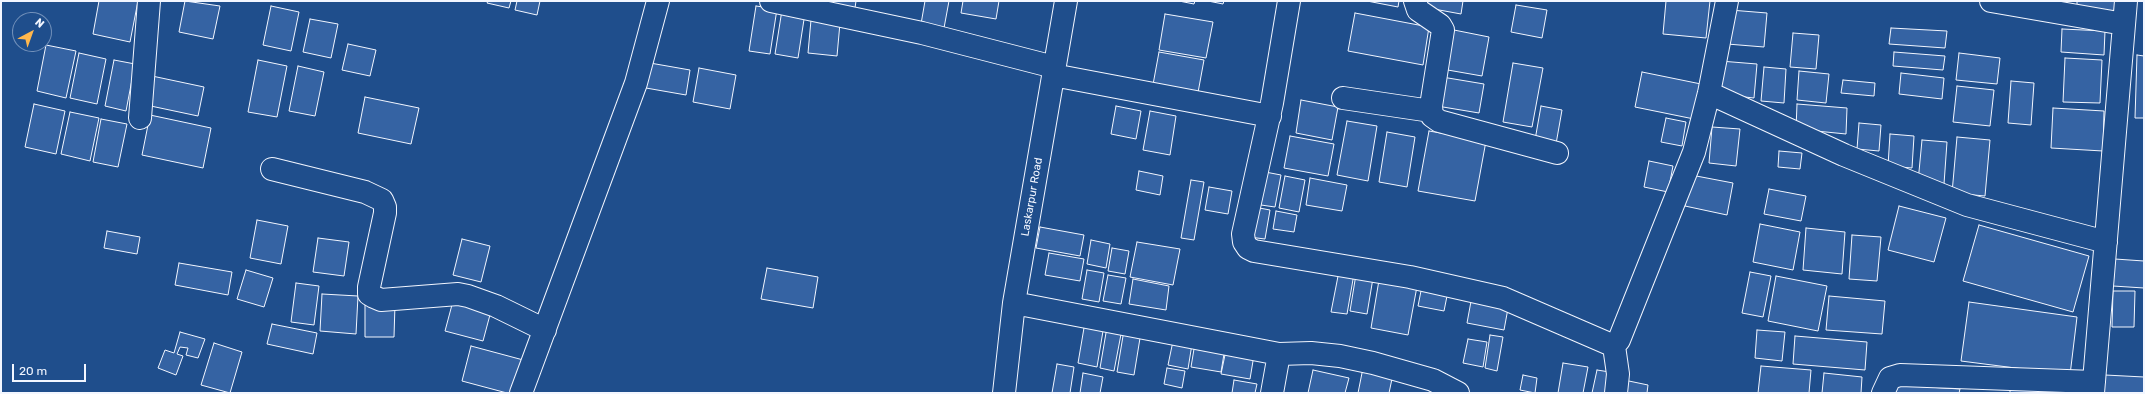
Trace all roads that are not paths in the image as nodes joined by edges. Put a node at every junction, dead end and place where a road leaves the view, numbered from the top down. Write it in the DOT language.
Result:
graph roads {
  1 [pos="149,1"];
  2 [pos="658,1"];
  3 [pos="771,1"];
  4 [pos="1066,1"];
  5 [pos="1289,1"];
  6 [pos="1415,1"];
  7 [pos="1727,1"];
  8 [pos="1991,1"];
  9 [pos="2126,1"];
  10 [pos="2124,24"];
  11 [pos="1054,71"];
  12 [pos="1709,93"];
  13 [pos="1344,98"];
  14 [pos="1430,111"];
  15 [pos="1270,116"];
  16 [pos="140,118"];
  17 [pos="1557,153"];
  18 [pos="272,169"];
  19 [pos="2106,242"];
  20 [pos="1014,303"];
  21 [pos="545,330"];
  22 [pos="1614,346"];
  23 [pos="1279,354"];
  24 [pos="2093,387"];
  25 [pos="521,393"];
  26 [pos="1004,393"];
  27 [pos="1272,393"];
  28 [pos="1458,393"];
  29 [pos="1616,393"];
  30 [pos="1883,393"];
  1 -- 16 [label="street"];
  2 -- 21 [label="street"];
  3 -- 11 [label="street"];
  4 -- 11 [label="street, Laskarpur Road"];
  5 -- 15 [label="street"];
  6 -- 14 [label="street"];
  7 -- 12 [label="street"];
  8 -- 10 [label="street"];
  9 -- 10 [label="street"];
  10 -- 19 [label="street"];
  11 -- 15 [label="street"];
  11 -- 20 [label="street, Laskarpur Road"];
  12 -- 19 [label="street"];
  12 -- 22 [label="street"];
  13 -- 14 [label="street"];
  14 -- 17 [label="street"];
  15 -- 22 [label="street"];
  18 -- 21 [label="street"];
  19 -- 24 [label="street"];
  20 -- 23 [label="street"];
  20 -- 26 [label="street, Laskarpur Road"];
  21 -- 25 [label="street"];
  22 -- 29 [label="street"];
  23 -- 27 [label="street"];
  23 -- 28 [label="street"];
  24 -- 30 [label="street"];
}
